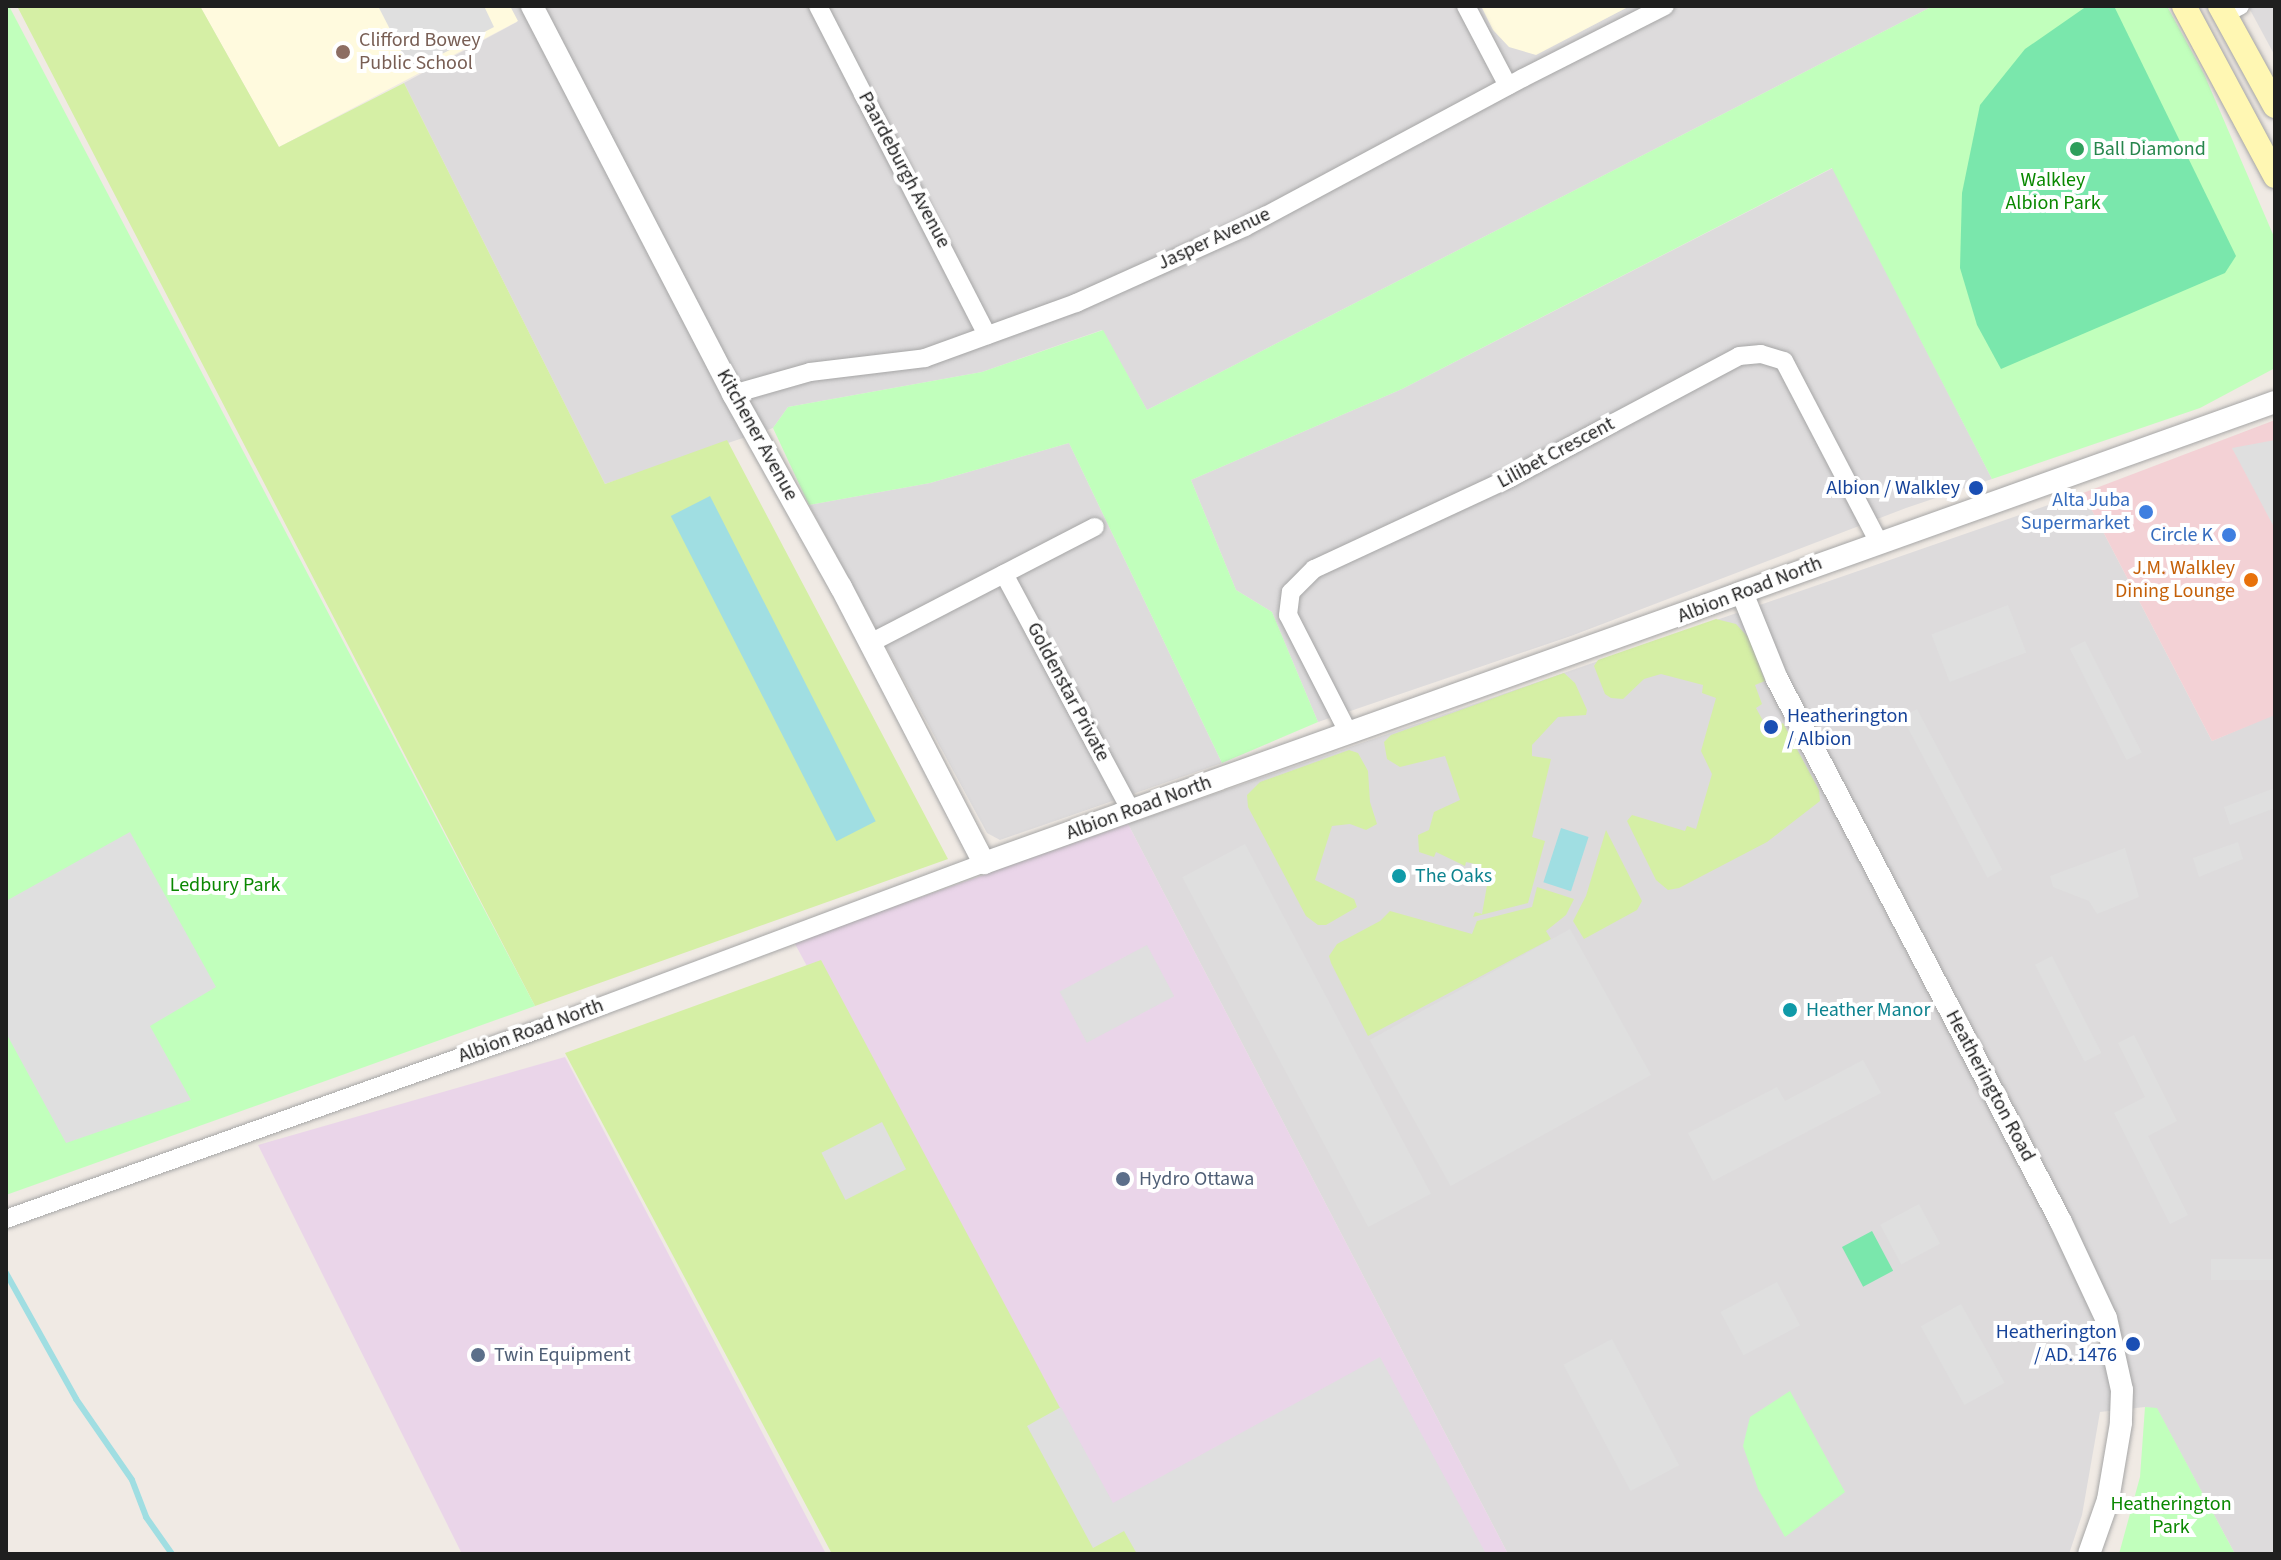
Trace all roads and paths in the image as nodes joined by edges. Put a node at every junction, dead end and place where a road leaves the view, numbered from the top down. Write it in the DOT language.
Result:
graph roads {
  1 [pos="532,6"];
  2 [pos="818,6"];
  3 [pos="1466,6"];
  4 [pos="1665,6"];
  5 [pos="2184,6"];
  6 [pos="2228,9"];
  7 [pos="1508,86"];
  8 [pos="2275,106"];
  9 [pos="2275,176"];
  10 [pos="987,335"];
  11 [pos="733,394"];
  12 [pos="2275,402"];
  13 [pos="1095,527"];
  14 [pos="1878,541"];
  15 [pos="1004,574"];
  16 [pos="1743,595"];
  17 [pos="870,643"];
  18 [pos="1348,732"];
  19 [pos="1131,811"];
  20 [pos="984,863"];
  21 [pos="6,1219"];
  22 [pos="2089,1554"];
  1 -- 11 [label="street, Kitchener Avenue"];
  2 -- 10 [label="street, Paardeburgh Avenue"];
  3 -- 7 [label="street"];
  4 -- 7 [label="street, Jasper Avenue"];
  5 -- 9 [label="main road"];
  6 -- 8 [label="main road"];
  7 -- 10 [label="street, Jasper Avenue"];
  10 -- 11 [label="street, Jasper Avenue"];
  11 -- 17 [label="street, Kitchener Avenue"];
  12 -- 14 [label="street, Albion Road North"];
  13 -- 15 [label="street"];
  14 -- 16 [label="street, Albion Road North"];
  14 -- 18 [label="street, Lilibet Crescent"];
  15 -- 17 [label="street"];
  15 -- 19 [label="street, Goldenstar Private"];
  16 -- 18 [label="street, Albion Road North"];
  16 -- 22 [label="street, Heatherington Road"];
  17 -- 20 [label="street, Kitchener Avenue"];
  18 -- 19 [label="street, Albion Road North"];
  19 -- 20 [label="street, Albion Road North"];
  20 -- 21 [label="street, Albion Road North"];
}
